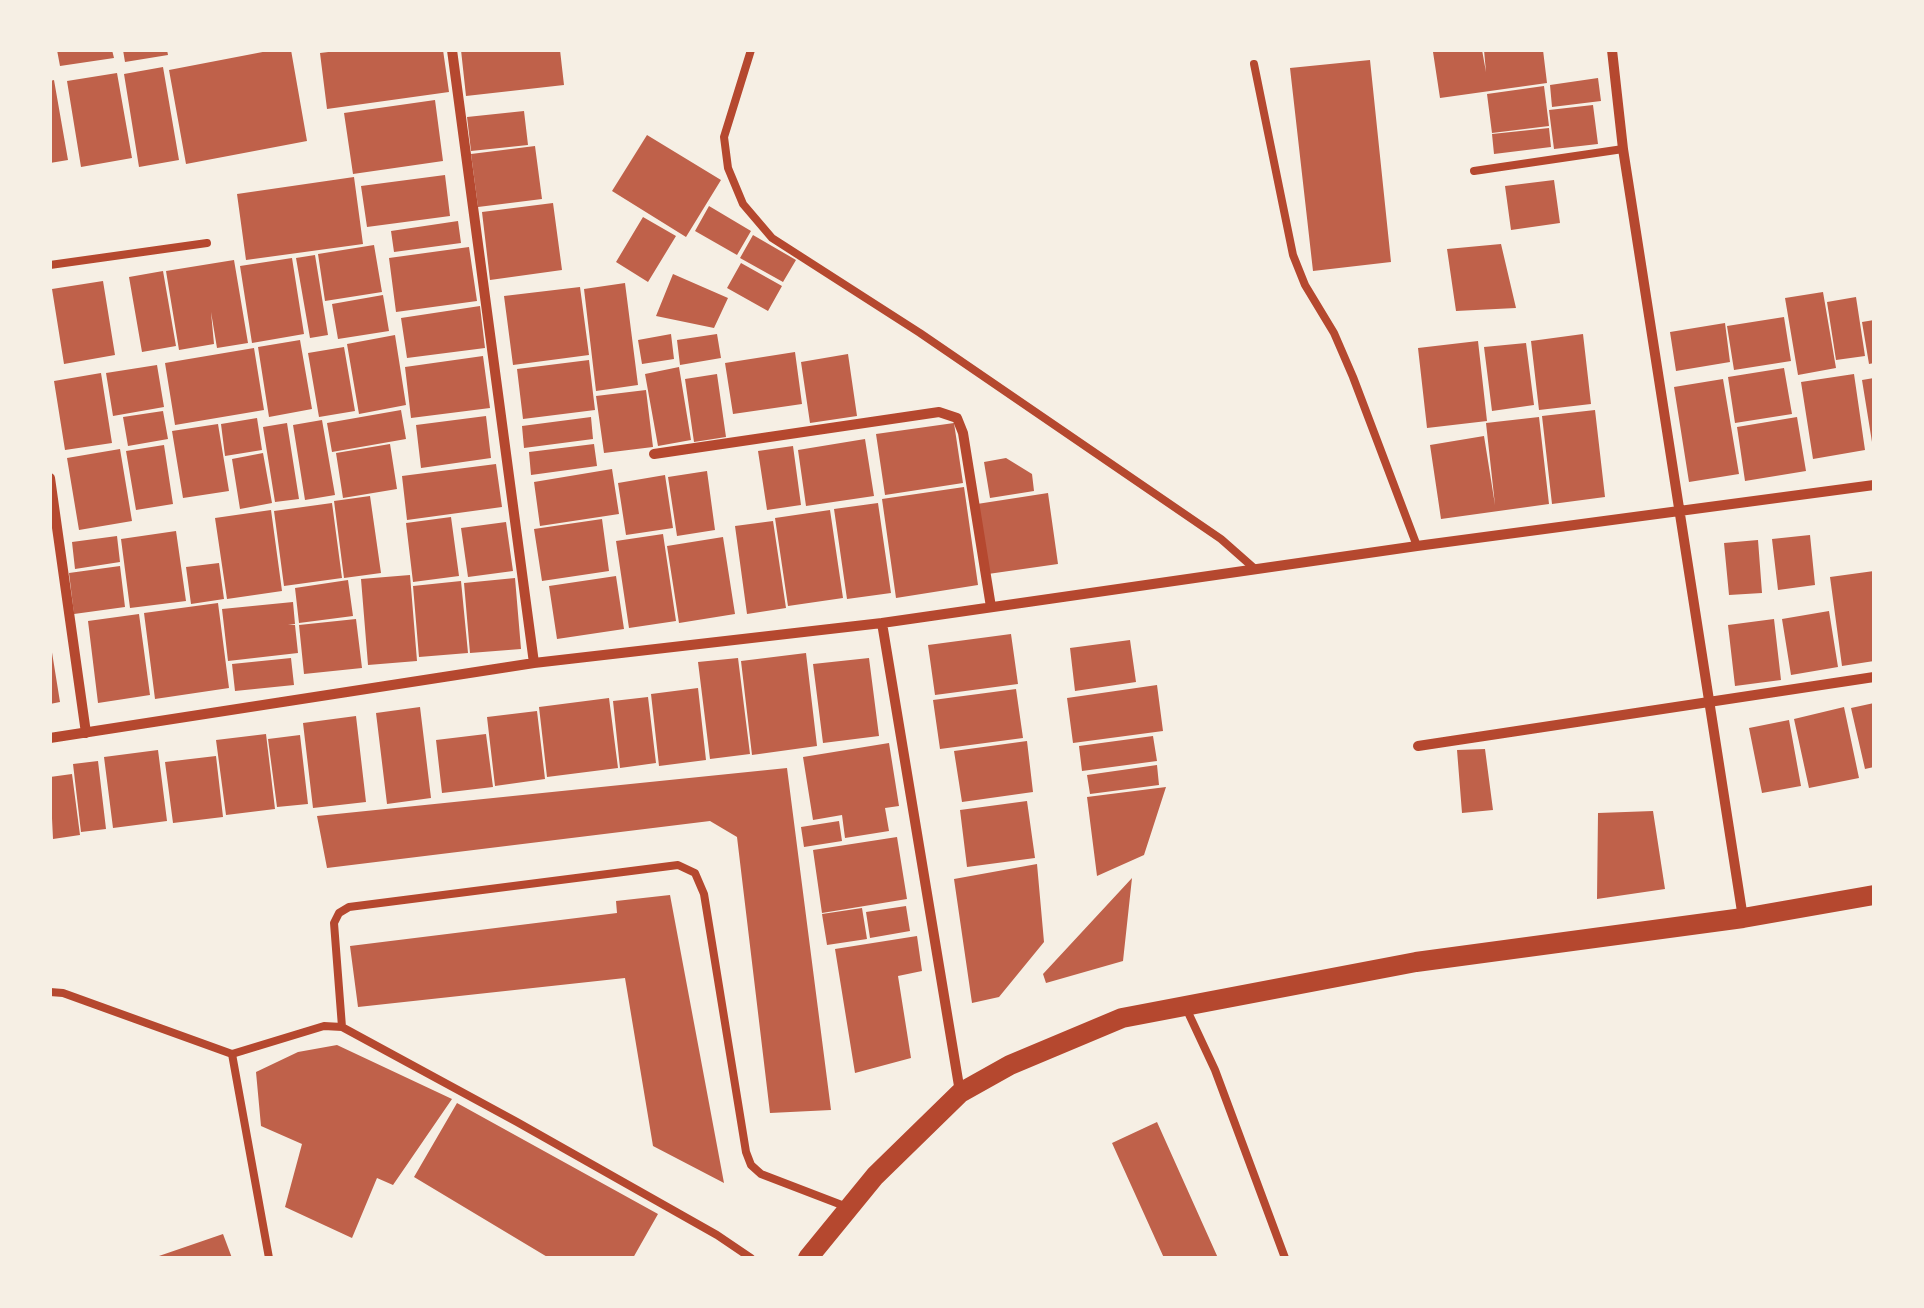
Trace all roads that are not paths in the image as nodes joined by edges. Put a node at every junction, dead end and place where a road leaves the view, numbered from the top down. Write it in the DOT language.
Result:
graph roads {
  1 [pos="452,50"];
  2 [pos="750,50"];
  3 [pos="1612,50"];
  4 [pos="1254,64"];
  5 [pos="1622,149"];
  6 [pos="1474,170"];
  7 [pos="206,243"];
  8 [pos="50,266"];
  9 [pos="654,454"];
  10 [pos="50,478"];
  11 [pos="1874,485"];
  12 [pos="1680,512"];
  13 [pos="1417,546"];
  14 [pos="1255,569"];
  15 [pos="991,606"];
  16 [pos="882,622"];
  17 [pos="534,663"];
  18 [pos="1874,677"];
  19 [pos="1710,703"];
  20 [pos="86,733"];
  21 [pos="50,738"];
  22 [pos="1418,746"];
  23 [pos="1874,895"];
  24 [pos="1743,918"];
  25 [pos="50,992"];
  26 [pos="1184,1004"];
  27 [pos="342,1027"];
  28 [pos="232,1054"];
  29 [pos="960,1093"];
  30 [pos="847,1207"];
  31 [pos="270,1258"];
  32 [pos="751,1258"];
  33 [pos="808,1258"];
  34 [pos="1285,1258"];
  1 -- 17 [label="street"];
  2 -- 14 [label="lane"];
  3 -- 5 [label="street"];
  4 -- 13 [label="lane"];
  5 -- 6 [label="lane"];
  5 -- 12 [label="street"];
  7 -- 8 [label="lane"];
  9 -- 15 [label="street"];
  10 -- 20 [label="street"];
  11 -- 12 [label="street"];
  12 -- 13 [label="street"];
  12 -- 19 [label="street"];
  13 -- 14 [label="street"];
  14 -- 15 [label="street"];
  15 -- 16 [label="street"];
  16 -- 17 [label="street"];
  16 -- 29 [label="street"];
  17 -- 20 [label="street"];
  18 -- 19 [label="street"];
  19 -- 22 [label="street"];
  19 -- 24 [label="street"];
  20 -- 21 [label="street"];
  23 -- 24 [label="main road"];
  24 -- 26 [label="main road"];
  25 -- 28 [label="lane"];
  26 -- 29 [label="main road"];
  26 -- 34 [label="lane"];
  27 -- 28 [label="lane"];
  27 -- 30 [label="lane"];
  27 -- 32 [label="lane"];
  28 -- 31 [label="lane"];
  29 -- 30 [label="main road"];
  30 -- 33 [label="main road"];
}
